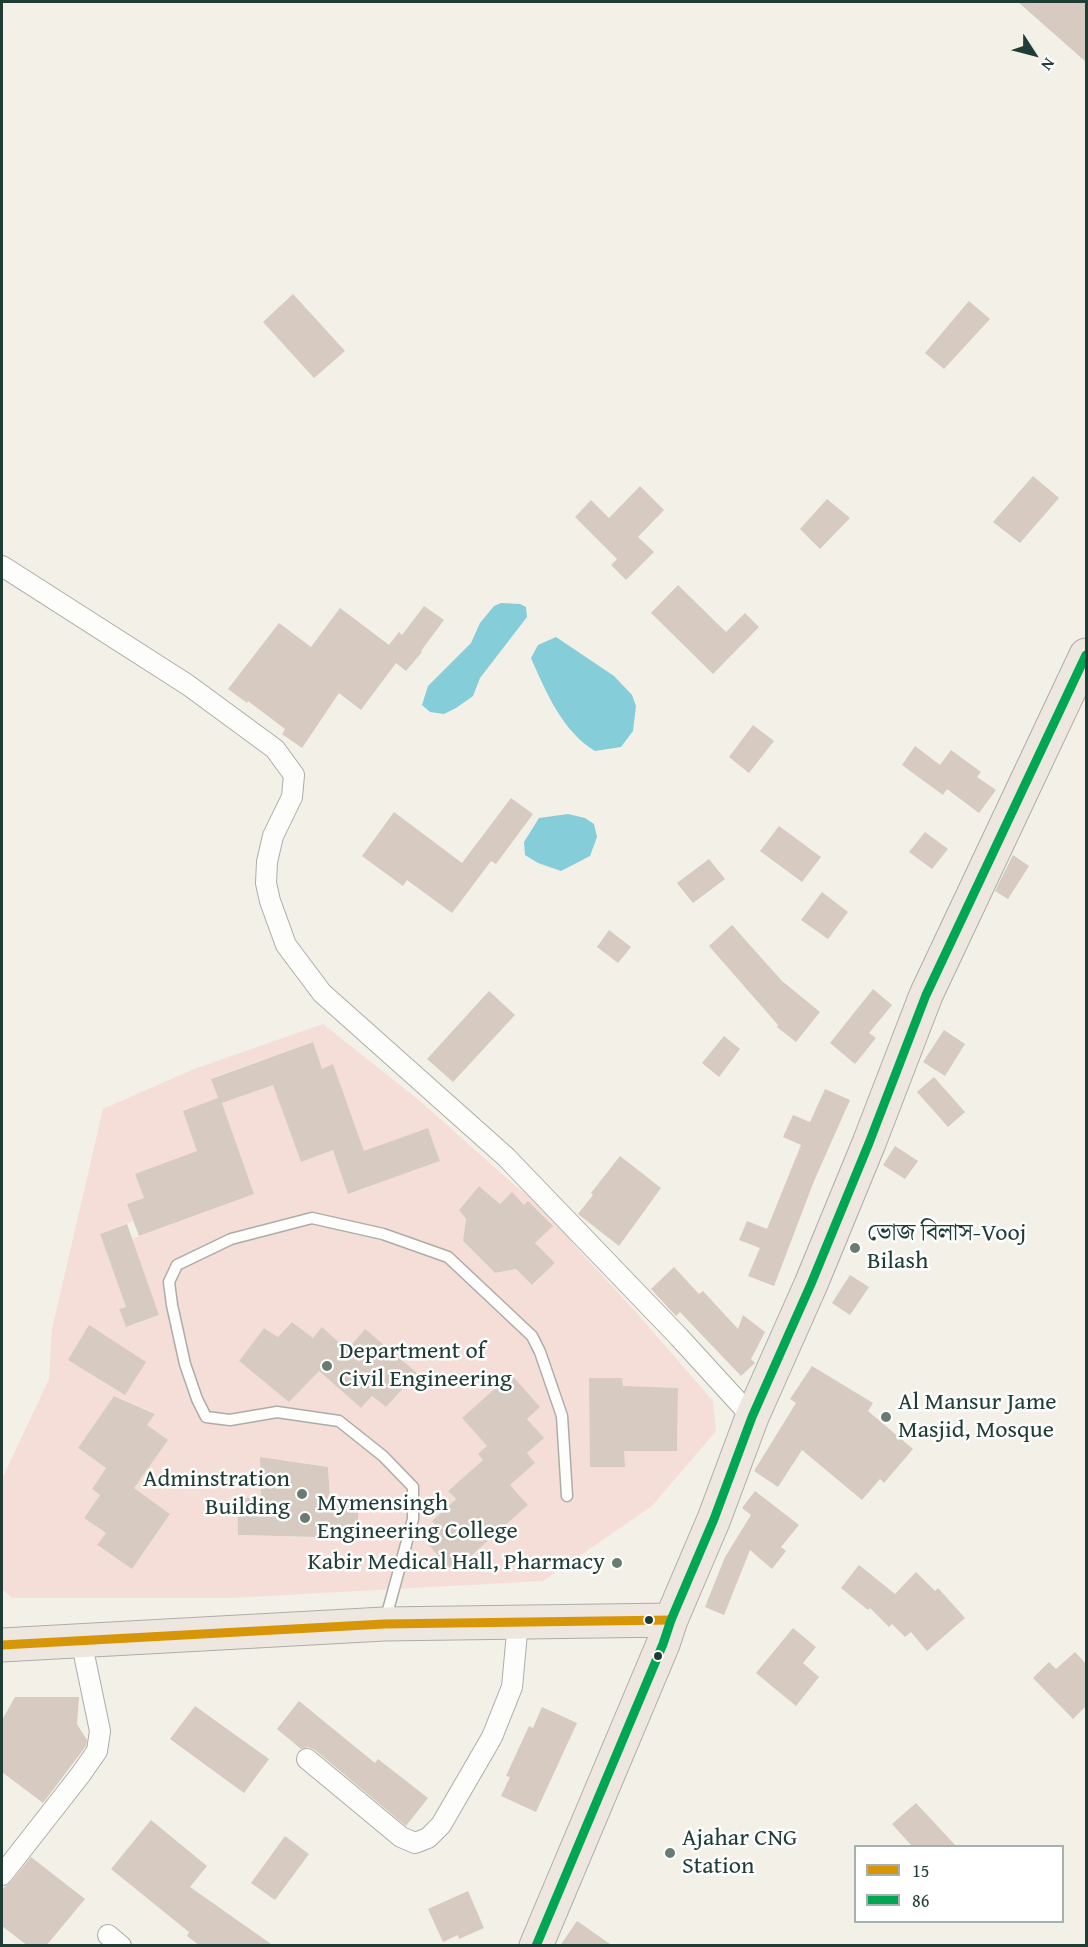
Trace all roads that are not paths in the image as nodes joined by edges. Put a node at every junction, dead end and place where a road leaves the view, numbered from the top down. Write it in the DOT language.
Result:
graph roads {
  1 [pos="2,566"];
  2 [pos="1086,655"];
  3 [pos="752,1417"];
  4 [pos="567,1496"];
  5 [pos="671,1620"];
  6 [pos="518,1622"];
  7 [pos="384,1624"];
  8 [pos="81,1640"];
  9 [pos="2,1645"];
  10 [pos="307,1759"];
  11 [pos="2,1875"];
  12 [pos="536,1946"];
  1 -- 3 [label="street"];
  2 -- 3 [label="highway"];
  3 -- 5 [label="highway"];
  4 -- 7 [label="lane"];
  5 -- 6 [label="highway"];
  5 -- 12 [label="highway"];
  6 -- 7 [label="highway"];
  6 -- 10 [label="street"];
  7 -- 8 [label="highway"];
  8 -- 9 [label="highway"];
  8 -- 11 [label="street"];
}
